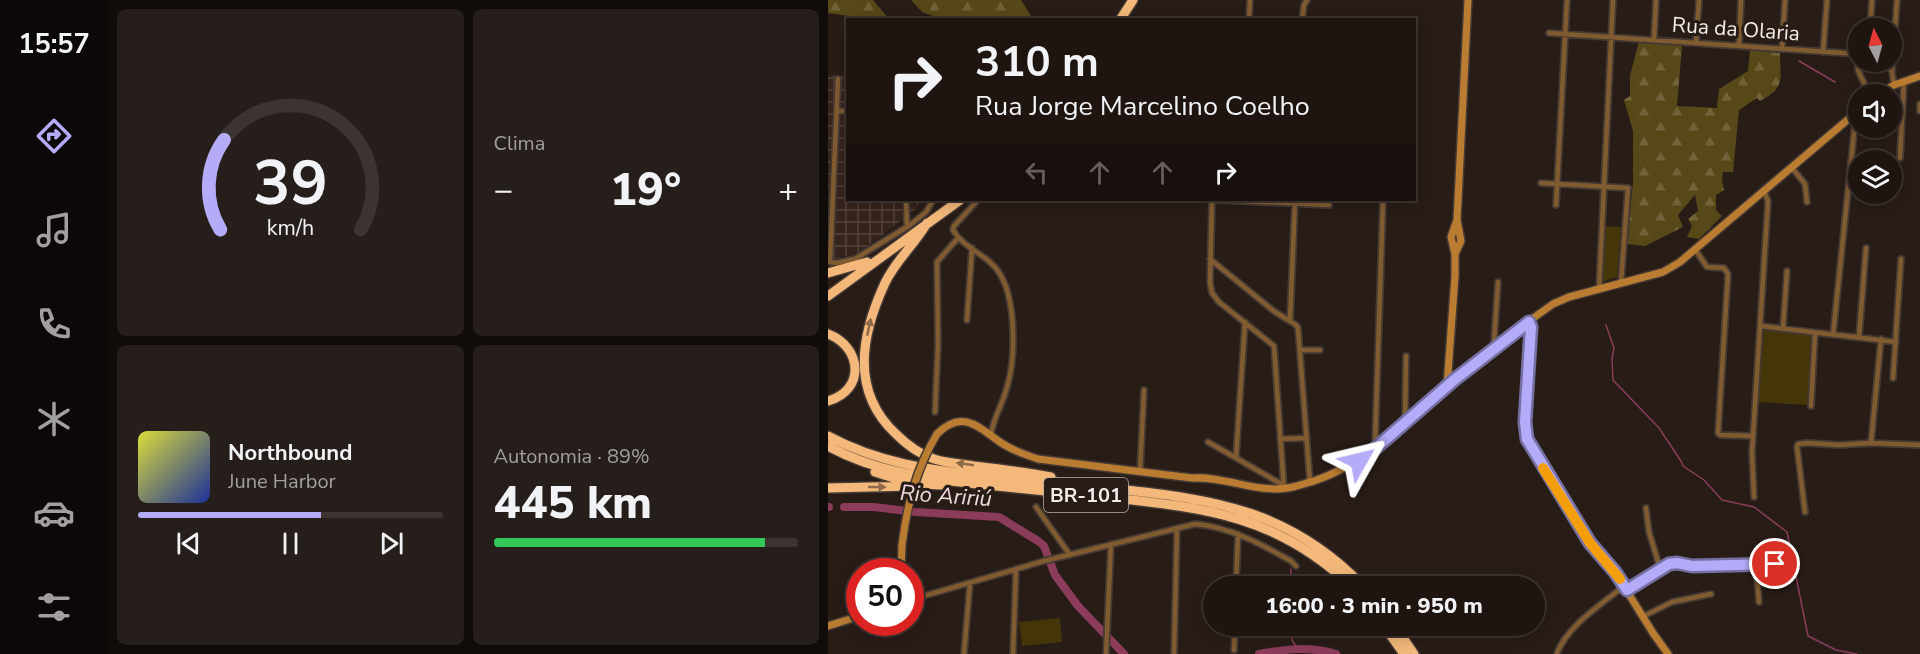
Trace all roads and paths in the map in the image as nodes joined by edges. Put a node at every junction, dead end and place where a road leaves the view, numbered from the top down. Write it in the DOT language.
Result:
graph roads {
  1 [pos="1133,0"];
  2 [pos="1250,0"];
  3 [pos="1307,0"];
  4 [pos="1468,0"];
  5 [pos="1567,0"];
  6 [pos="1613,0"];
  7 [pos="1656,0"];
  8 [pos="1698,0"];
  9 [pos="1741,0"];
  10 [pos="1785,0"];
  11 [pos="1827,0"];
  12 [pos="1872,0"];
  13 [pos="1897,0"];
  14 [pos="1121,18"];
  15 [pos="1249,18"];
  16 [pos="1302,18"];
  17 [pos="1871,18"];
  18 [pos="1896,18"];
  19 [pos="1549,33"];
  20 [pos="1565,34"];
  21 [pos="1611,37"];
  22 [pos="1654,40"];
  23 [pos="1696,43"];
  24 [pos="1739,46"];
  25 [pos="1782,49"];
  26 [pos="1823,52"];
  27 [pos="1848,53"];
  28 [pos="1892,72"];
  29 [pos="1920,76"];
  30 [pos="838,79"];
  31 [pos="1904,81"];
  32 [pos="1894,84"];
  33 [pos="1896,84"];
  34 [pos="1920,104"];
  35 [pos="837,111"];
  36 [pos="846,111"];
  37 [pos="1920,111"];
  38 [pos="1848,120"];
  39 [pos="1853,138"];
  40 [pos="1900,150"];
  41 [pos="1792,168"];
  42 [pos="1541,183"];
  43 [pos="1557,184"];
  44 [pos="1603,186"];
  45 [pos="1764,191"];
  46 [pos="906,201"];
  47 [pos="932,201"];
  48 [pos="959,201"];
  49 [pos="977,201"];
  50 [pos="1212,201"];
  51 [pos="1295,201"];
  52 [pos="1383,201"];
  53 [pos="1807,202"];
  54 [pos="1329,205"];
  55 [pos="1556,205"];
  56 [pos="927,223"];
  57 [pos="907,227"];
  58 [pos="958,238"];
  59 [pos="972,248"];
  60 [pos="1866,248"];
  61 [pos="1695,249"];
  62 [pos="1210,259"];
  63 [pos="1901,259"];
  64 [pos="875,260"];
  65 [pos="1787,271"];
  66 [pos="828,273"];
  67 [pos="1498,282"];
  68 [pos="1621,282"];
  69 [pos="1599,289"];
  70 [pos="828,296"];
  71 [pos="1290,308"];
  72 [pos="1277,313"];
  73 [pos="1290,318"];
  74 [pos="967,320"];
  75 [pos="1245,322"];
  76 [pos="1529,322"];
  77 [pos="1761,326"];
  78 [pos="1783,328"];
  79 [pos="1255,330"];
  80 [pos="1815,333"];
  81 [pos="828,334"];
  82 [pos="1833,335"];
  83 [pos="1859,337"];
  84 [pos="1881,339"];
  85 [pos="1243,341"];
  86 [pos="1896,342"];
  87 [pos="1496,348"];
  88 [pos="1300,350"];
  89 [pos="1320,350"];
  90 [pos="1406,356"];
  91 [pos="1449,366"];
  92 [pos="1462,374"];
  93 [pos="1893,378"];
  94 [pos="1447,386"];
  95 [pos="1144,390"];
  96 [pos="828,401"];
  97 [pos="1811,406"];
  98 [pos="935,412"];
  99 [pos="1405,423"];
  100 [pos="992,435"];
  101 [pos="828,436"];
  102 [pos="1753,436"];
  103 [pos="1307,438"];
  104 [pos="1280,439"];
  105 [pos="1208,442"];
  106 [pos="1871,443"];
  107 [pos="1920,445"];
  108 [pos="828,446"];
  109 [pos="1377,447"];
  110 [pos="828,452"];
  111 [pos="1236,457"];
  112 [pos="1140,471"];
  113 [pos="1310,482"];
  114 [pos="926,485"];
  115 [pos="993,486"];
  116 [pos="1085,486"];
  117 [pos="1283,487"];
  118 [pos="828,488"];
  119 [pos="1754,497"];
  120 [pos="1036,507"];
  121 [pos="1646,508"];
  122 [pos="1805,512"];
  123 [pos="1177,528"];
  124 [pos="1238,534"];
  125 [pos="1111,544"];
  126 [pos="1070,555"];
  127 [pos="902,558"];
  128 [pos="1756,564"];
  129 [pos="1775,564"];
  130 [pos="1296,566"];
  131 [pos="1660,568"];
  132 [pos="1016,569"];
  133 [pos="1236,576"];
  134 [pos="1339,576"];
  135 [pos="1353,576"];
  136 [pos="970,582"];
  137 [pos="1625,588"];
  138 [pos="1711,594"];
  139 [pos="924,596"];
  140 [pos="1759,602"];
  141 [pos="1642,617"];
  142 [pos="846,620"];
  143 [pos="828,626"];
  144 [pos="1235,636"];
  145 [pos="1391,636"];
  146 [pos="1402,636"];
  147 [pos="1234,650"];
  148 [pos="1557,653"];
  149 [pos="964,654"];
  150 [pos="1013,654"];
  151 [pos="1106,654"];
  152 [pos="1174,654"];
  153 [pos="1404,654"];
  154 [pos="1414,654"];
  155 [pos="1668,654"];
  1 -- 14 [label="highway"];
  2 -- 15 [label="street"];
  3 -- 16 [label="street"];
  4 -- 91 [label="main road"];
  5 -- 20 [label="street"];
  6 -- 21 [label="street"];
  7 -- 22 [label="street"];
  8 -- 23 [label="street"];
  9 -- 24 [label="street"];
  10 -- 25 [label="street"];
  11 -- 26 [label="street"];
  12 -- 17 [label="street"];
  13 -- 18 [label="street"];
  19 -- 20 [label="street, Rua da Olaria"];
  20 -- 21 [label="street, Rua da Olaria"];
  20 -- 43 [label="street"];
  21 -- 22 [label="street, Rua da Olaria"];
  21 -- 44 [label="street"];
  22 -- 23 [label="street, Rua da Olaria"];
  23 -- 24 [label="street, Rua da Olaria"];
  24 -- 25 [label="street, Rua da Olaria"];
  25 -- 26 [label="street, Rua da Olaria"];
  26 -- 27 [label="street, Rua da Olaria"];
  28 -- 32 [label="street"];
  29 -- 31 [label="main road"];
  30 -- 35 [label="street"];
  31 -- 33 [label="main road"];
  31 -- 40 [label="street"];
  34 -- 37 [label="street"];
  35 -- 36 [label="street"];
  35 -- 57 [label="street"];
  38 -- 41 [label="main road"];
  39 -- 82 [label="street"];
  41 -- 45 [label="main road"];
  41 -- 53 [label="street"];
  42 -- 43 [label="street"];
  43 -- 44 [label="street"];
  43 -- 55 [label="street"];
  44 -- 68 [label="street"];
  44 -- 69 [label="street"];
  45 -- 61 [label="main road"];
  45 -- 77 [label="street"];
  46 -- 57 [label="street"];
  47 -- 57 [label="street"];
  48 -- 56 [label="highway"];
  49 -- 58 [label="street"];
  50 -- 62 [label="street"];
  51 -- 54 [label="street"];
  51 -- 71 [label="street"];
  52 -- 109 [label="street"];
  56 -- 64 [label="highway"];
  116 -- 56 [label="highway, one-way"];
  58 -- 59 [label="street"];
  58 -- 98 [label="street"];
  59 -- 74 [label="street"];
  59 -- 100 [label="street"];
  60 -- 83 [label="street"];
  61 -- 68 [label="main road"];
  61 -- 102 [label="street"];
  62 -- 72 [label="street"];
  62 -- 75 [label="street"];
  63 -- 86 [label="street"];
  64 -- 66 [label="highway"];
  64 -- 70 [label="highway"];
  65 -- 78 [label="street"];
  67 -- 87 [label="street"];
  68 -- 69 [label="main road"];
  69 -- 76 [label="main road"];
  71 -- 72 [label="street"];
  71 -- 73 [label="street"];
  72 -- 73 [label="street"];
  73 -- 88 [label="street"];
  75 -- 79 [label="street"];
  75 -- 85 [label="street"];
  76 -- 87 [label="main road"];
  76 -- 137 [label="main road"];
  77 -- 78 [label="street"];
  77 -- 102 [label="street"];
  78 -- 80 [label="street"];
  79 -- 85 [label="street"];
  79 -- 104 [label="street"];
  80 -- 82 [label="street"];
  80 -- 97 [label="street"];
  81 -- 96 [label="highway"];
  82 -- 83 [label="street"];
  83 -- 84 [label="street"];
  84 -- 86 [label="street"];
  84 -- 106 [label="street"];
  85 -- 111 [label="street"];
  86 -- 93 [label="street"];
  87 -- 92 [label="main road"];
  88 -- 89 [label="street"];
  88 -- 103 [label="street"];
  90 -- 99 [label="street"];
  91 -- 92 [label="main road"];
  91 -- 94 [label="main road"];
  92 -- 94 [label="main road"];
  94 -- 99 [label="main road"];
  95 -- 112 [label="street"];
  99 -- 109 [label="main road"];
  100 -- 112 [label="main road"];
  100 -- 127 [label="main road, bridge"];
  101 -- 116 [label="highway, BR-101"];
  102 -- 119 [label="street"];
  103 -- 104 [label="street"];
  103 -- 113 [label="street"];
  104 -- 117 [label="street"];
  105 -- 111 [label="street"];
  106 -- 107 [label="street"];
  106 -- 122 [label="street"];
  108 -- 115 [label="highway, BR-101"];
  109 -- 113 [label="main road"];
  110 -- 114 [label="highway, BR-101"];
  111 -- 117 [label="street"];
  112 -- 117 [label="main road"];
  113 -- 117 [label="main road"];
  114 -- 115 [label="highway, BR-101"];
  118 -- 114 [label="highway, one-way"];
  115 -- 134 [label="highway, BR-101"];
  116 -- 135 [label="highway, BR-101"];
  120 -- 126 [label="street"];
  121 -- 131 [label="street"];
  123 -- 124 [label="street"];
  123 -- 125 [label="street"];
  123 -- 152 [label="street"];
  124 -- 130 [label="street"];
  124 -- 133 [label="street"];
  125 -- 126 [label="street"];
  125 -- 151 [label="street"];
  126 -- 132 [label="street"];
  128 -- 129 [label="street"];
  128 -- 131 [label="street"];
  128 -- 140 [label="street"];
  131 -- 137 [label="street"];
  132 -- 136 [label="street"];
  132 -- 150 [label="street"];
  136 -- 139 [label="street"];
  136 -- 149 [label="street"];
  137 -- 141 [label="main road"];
  137 -- 148 [label="street"];
  138 -- 141 [label="street"];
  141 -- 155 [label="main road"];
  142 -- 143 [label="main road"];
  144 -- 147 [label="street"];
  145 -- 153 [label="highway"];
  146 -- 154 [label="highway"];
}
